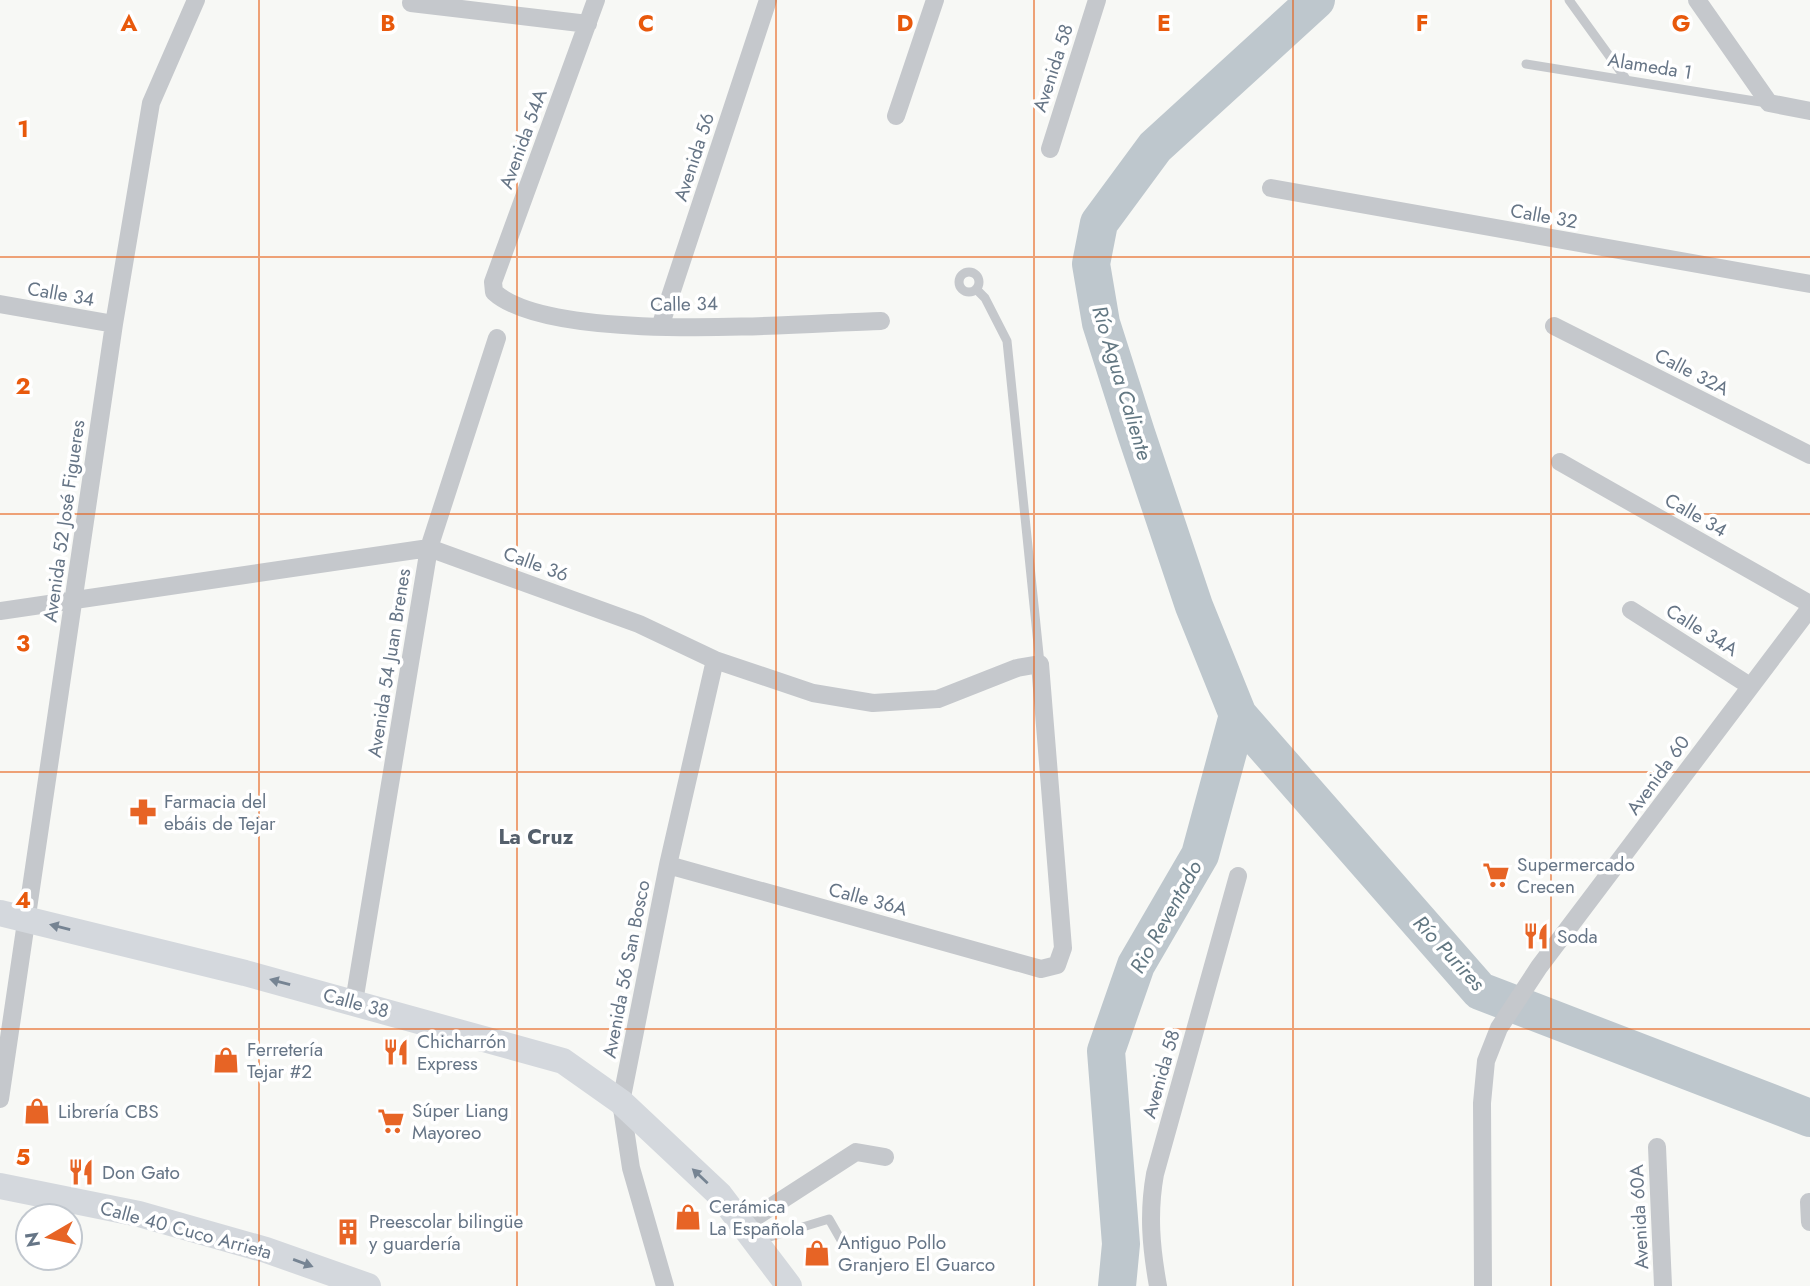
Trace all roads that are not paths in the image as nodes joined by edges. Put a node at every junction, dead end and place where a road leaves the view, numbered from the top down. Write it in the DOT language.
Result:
graph roads {
  1 [pos="196,0"];
  2 [pos="596,0"];
  3 [pos="768,0"];
  4 [pos="935,0"];
  5 [pos="1097,0"];
  6 [pos="1569,0"];
  7 [pos="1697,0"];
  8 [pos="411,3"];
  9 [pos="587,24"];
  10 [pos="1526,64"];
  11 [pos="1626,79"];
  12 [pos="1769,103"];
  13 [pos="1810,111"];
  14 [pos="896,116"];
  15 [pos="1050,149"];
  16 [pos="1271,188"];
  17 [pos="1810,284"];
  18 [pos="976,289"];
  19 [pos="494,292"];
  20 [pos="0,304"];
  21 [pos="881,321"];
  22 [pos="114,324"];
  23 [pos="1554,326"];
  24 [pos="660,327"];
  25 [pos="497,338"];
  26 [pos="1810,455"];
  27 [pos="1560,462"];
  28 [pos="429,548"];
  29 [pos="73,601"];
  30 [pos="1810,606"];
  31 [pos="1631,610"];
  32 [pos="0,611"];
  33 [pos="715,660"];
  34 [pos="1040,664"];
  35 [pos="1751,685"];
  36 [pos="668,865"];
  37 [pos="1238,876"];
  38 [pos="0,913"];
  39 [pos="28,920"];
  40 [pos="354,1002"];
  41 [pos="0,1099"];
  42 [pos="621,1102"];
  43 [pos="1657,1147"];
  44 [pos="886,1157"];
  45 [pos="0,1186"];
  46 [pos="1809,1202"];
  47 [pos="1810,1222"];
  48 [pos="749,1234"];
  49 [pos="841,1240"];
  50 [pos="368,1286"];
  51 [pos="664,1286"];
  52 [pos="789,1286"];
  53 [pos="1158,1286"];
  54 [pos="1483,1286"];
  55 [pos="1663,1286"];
  1 -- 22 [label="street, Avenida 52 José Figueres"];
  2 -- 9 [label="street, Avenida 54A"];
  3 -- 24 [label="street, Avenida 56"];
  4 -- 14 [label="street"];
  5 -- 15 [label="street, Avenida 58"];
  6 -- 11 [label="lane"];
  7 -- 12 [label="street"];
  8 -- 9 [label="street"];
  9 -- 19 [label="street, Avenida 54A"];
  10 -- 11 [label="lane, Alameda 1"];
  11 -- 12 [label="lane, Alameda 1"];
  12 -- 13 [label="street"];
  16 -- 17 [label="street, Calle 32"];
  18 -- 34 [label="lane"];
  19 -- 24 [label="street, Calle 34"];
  20 -- 22 [label="street, Calle 34"];
  21 -- 24 [label="street, Calle 34"];
  22 -- 29 [label="street, Avenida 52 José Figueres"];
  23 -- 26 [label="street, Calle 32A"];
  25 -- 28 [label="street, Avenida 54 Juan Brenes"];
  27 -- 30 [label="street, Calle 34"];
  28 -- 29 [label="street, Calle 36"];
  28 -- 33 [label="street, Calle 36"];
  28 -- 40 [label="street, Avenida 54 Juan Brenes"];
  29 -- 32 [label="street, Calle 36"];
  29 -- 39 [label="street, Avenida 52 José Figueres"];
  30 -- 35 [label="street, Avenida 60"];
  31 -- 35 [label="street, Calle 34A"];
  33 -- 34 [label="street, Calle 36"];
  33 -- 36 [label="street, Avenida 56 San Bosco"];
  34 -- 36 [label="street, Calle 36A"];
  35 -- 54 [label="street, Avenida 60"];
  36 -- 42 [label="street, Avenida 56 San Bosco"];
  37 -- 53 [label="street, Avenida 58"];
  38 -- 39 [label="main road, Calle 38"];
  40 -- 39 [label="main road, Calle 38, one-way"];
  39 -- 41 [label="street, Avenida 52 José Figueres"];
  40 -- 42 [label="main road, Calle 38"];
  48 -- 42 [label="main road, Calle 38, one-way"];
  42 -- 51 [label="street, Avenida 56 San Bosco"];
  43 -- 55 [label="street, Avenida 60A"];
  44 -- 48 [label="street"];
  45 -- 50 [label="main road, Calle 40 Cuco Arrieta, one-way"];
  46 -- 47 [label="street"];
  48 -- 49 [label="lane"];
  48 -- 52 [label="main road, Calle 38"];
}
